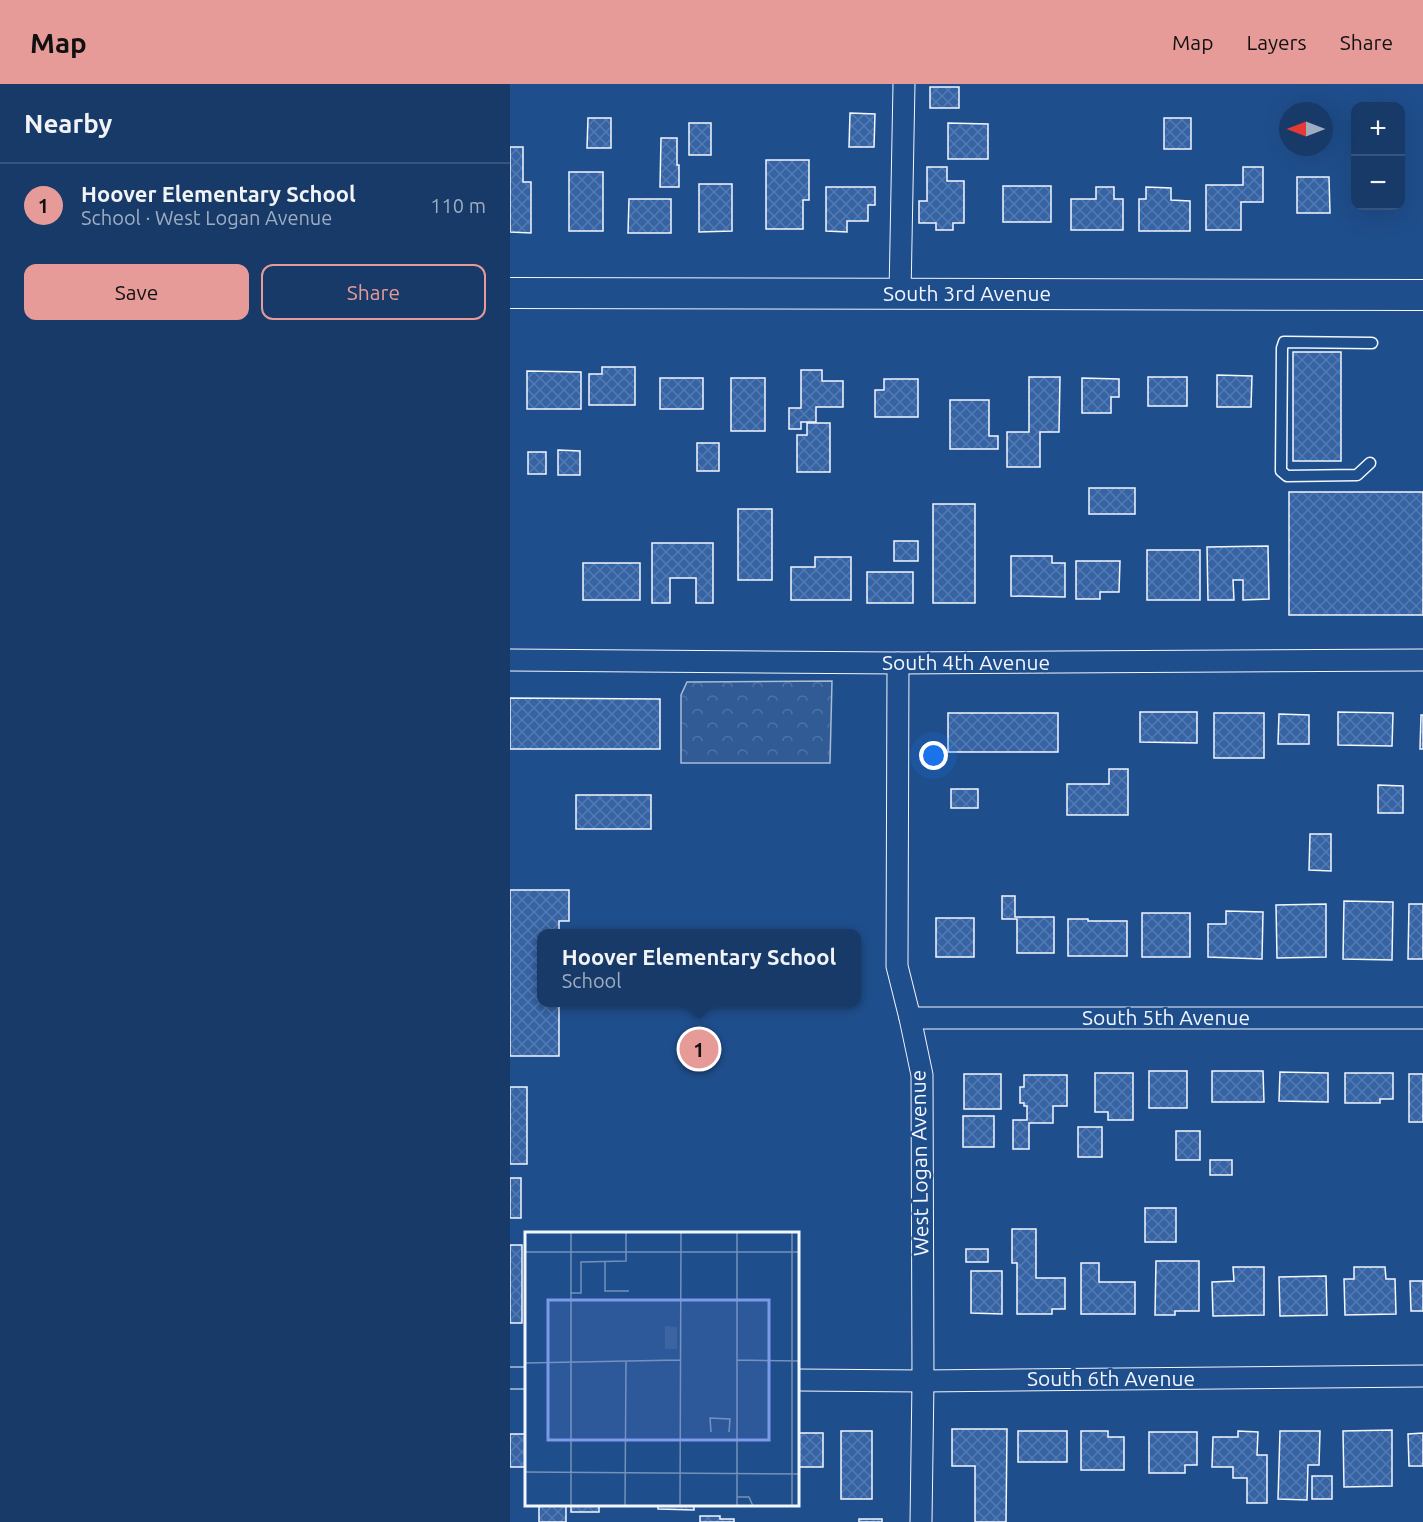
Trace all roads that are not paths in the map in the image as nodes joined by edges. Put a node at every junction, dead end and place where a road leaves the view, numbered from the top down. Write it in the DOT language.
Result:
graph roads {
  1 [pos="904,84"];
  2 [pos="510,293"];
  3 [pos="900,294"];
  4 [pos="1423,295"];
  5 [pos="1372,343"];
  6 [pos="1370,463"];
  7 [pos="510,660"];
  8 [pos="1423,660"];
  9 [pos="898,663"];
  10 [pos="910,1018"];
  11 [pos="1423,1018"];
  12 [pos="1423,1376"];
  13 [pos="800,1380"];
  14 [pos="922,1380"];
  15 [pos="921,1522"];
  1 -- 3 [label="street"];
  2 -- 3 [label="street, South 3rd Avenue"];
  3 -- 4 [label="street, South 3rd Avenue"];
  5 -- 6 [label="lane"];
  7 -- 9 [label="street, South 4th Avenue"];
  8 -- 9 [label="street, South 4th Avenue"];
  9 -- 10 [label="street, West Logan Avenue"];
  10 -- 11 [label="street, South 5th Avenue"];
  10 -- 14 [label="street, West Logan Avenue"];
  12 -- 14 [label="street, South 6th Avenue"];
  13 -- 14 [label="street, South 6th Avenue"];
  14 -- 15 [label="street, West Logan Avenue"];
}
